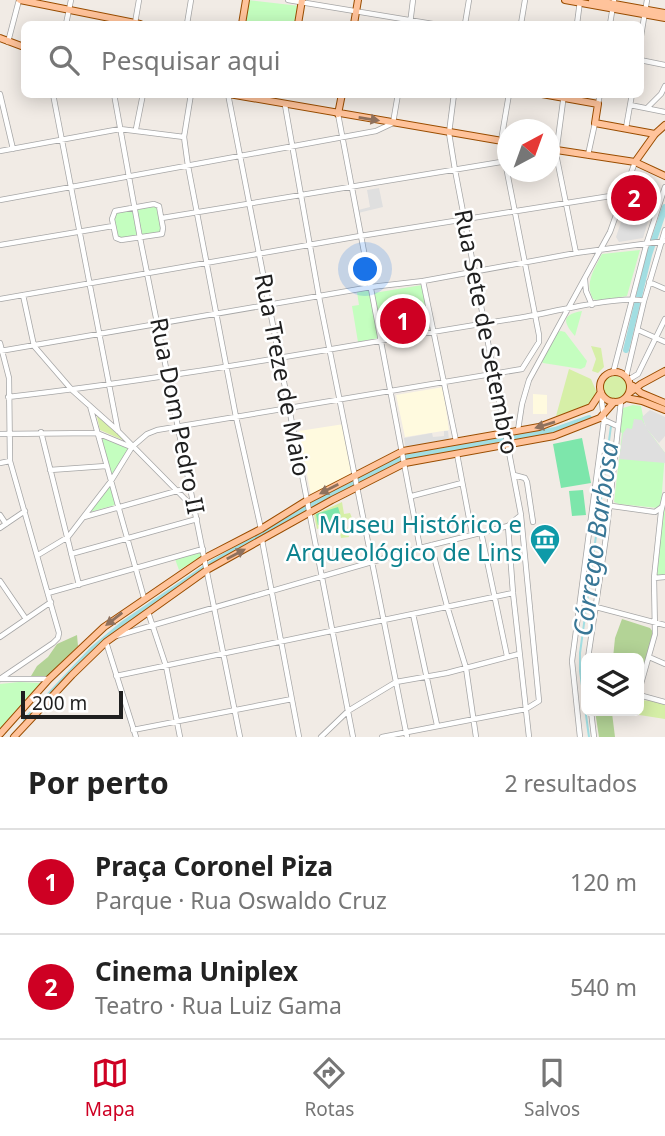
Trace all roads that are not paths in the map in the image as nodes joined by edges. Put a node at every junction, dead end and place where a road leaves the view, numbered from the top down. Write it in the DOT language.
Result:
graph roads {
  1 [pos="19,0"];
  2 [pos="71,0"];
  3 [pos="139,0"];
  4 [pos="191,0"];
  5 [pos="246,0"];
  6 [pos="288,0"];
  7 [pos="358,0"];
  8 [pos="413,0"];
  9 [pos="469,0"];
  10 [pos="525,0"];
  11 [pos="565,0"];
  12 [pos="592,0"];
  13 [pos="647,0"];
  14 [pos="302,1"];
  15 [pos="580,1"];
  16 [pos="613,4"];
  17 [pos="69,11"];
  18 [pos="356,11"];
  19 [pos="645,12"];
  20 [pos="665,15"];
  21 [pos="67,21"];
  22 [pos="110,21"];
  23 [pos="137,21"];
  24 [pos="188,21"];
  25 [pos="242,21"];
  26 [pos="299,21"];
  27 [pos="354,21"];
  28 [pos="405,21"];
  29 [pos="410,21"];
  30 [pos="466,21"];
  31 [pos="522,21"];
  32 [pos="577,21"];
  33 [pos="644,21"];
  34 [pos="0,38"];
  35 [pos="8,42"];
  36 [pos="21,46"];
  37 [pos="644,62"];
  38 [pos="665,65"];
  39 [pos="665,86"];
  40 [pos="0,94"];
  41 [pos="54,98"];
  42 [pos="115,98"];
  43 [pos="142,98"];
  44 [pos="190,98"];
  45 [pos="230,98"];
  46 [pos="249,98"];
  47 [pos="286,98"];
  48 [pos="341,98"];
  49 [pos="397,98"];
  50 [pos="453,98"];
  51 [pos="509,98"];
  52 [pos="564,98"];
  53 [pos="572,98"];
  54 [pos="599,98"];
  55 [pos="631,98"];
  56 [pos="598,104"];
  57 [pos="285,105"];
  58 [pos="630,105"];
  59 [pos="647,108"];
  60 [pos="665,112"];
  61 [pos="338,114"];
  62 [pos="506,119"];
  63 [pos="559,119"];
  64 [pos="393,123"];
  65 [pos="595,123"];
  66 [pos="665,125"];
  67 [pos="625,128"];
  68 [pos="120,129"];
  69 [pos="136,130"];
  70 [pos="449,133"];
  71 [pos="655,134"];
  72 [pos="343,136"];
  73 [pos="184,137"];
  74 [pos="63,140"];
  75 [pos="497,140"];
  76 [pos="291,145"];
  77 [pos="13,149"];
  78 [pos="0,151"];
  79 [pos="560,152"];
  80 [pos="239,155"];
  81 [pos="588,155"];
  82 [pos="635,162"];
  83 [pos="497,163"];
  84 [pos="188,166"];
  85 [pos="455,170"];
  86 [pos="665,176"];
  87 [pos="129,177"];
  88 [pos="560,179"];
  89 [pos="510,182"];
  90 [pos="71,187"];
  91 [pos="351,187"];
  92 [pos="665,187"];
  93 [pos="624,194"];
  94 [pos="302,195"];
  95 [pos="0,200"];
  96 [pos="250,203"];
  97 [pos="566,203"];
  98 [pos="134,207"];
  99 [pos="196,211"];
  100 [pos="515,212"];
  101 [pos="162,218"];
  102 [pos="465,220"];
  103 [pos="113,226"];
  104 [pos="665,230"];
  105 [pos="79,231"];
  106 [pos="360,236"];
  107 [pos="140,238"];
  108 [pos="662,241"];
  109 [pos="648,242"];
  110 [pos="635,244"];
  111 [pos="0,246"];
  112 [pos="310,246"];
  113 [pos="644,250"];
  114 [pos="600,251"];
  115 [pos="576,253"];
  116 [pos="258,255"];
  117 [pos="526,262"];
  118 [pos="208,264"];
  119 [pos="473,272"];
  120 [pos="149,274"];
  121 [pos="586,274"];
  122 [pos="423,281"];
  123 [pos="649,282"];
  124 [pos="91,284"];
  125 [pos="371,287"];
  126 [pos="665,289"];
  127 [pos="23,295"];
  128 [pos="320,296"];
  129 [pos="633,298"];
  130 [pos="0,299"];
  131 [pos="642,300"];
  132 [pos="270,305"];
  133 [pos="592,305"];
  134 [pos="567,310"];
  135 [pos="218,314"];
  136 [pos="534,316"];
  137 [pos="665,319"];
  138 [pos="159,324"];
  139 [pos="483,324"];
  140 [pos="638,330"];
  141 [pos="432,332"];
  142 [pos="99,334"];
  143 [pos="656,338"];
  144 [pos="381,341"];
  145 [pos="665,342"];
  146 [pos="0,343"];
  147 [pos="34,346"];
  148 [pos="331,348"];
  149 [pos="1,351"];
  150 [pos="619,351"];
  151 [pos="632,354"];
  152 [pos="278,357"];
  153 [pos="226,365"];
  154 [pos="665,371"];
  155 [pos="613,373"];
  156 [pos="494,374"];
  157 [pos="168,376"];
  158 [pos="629,382"];
  159 [pos="443,383"];
  160 [pos="110,384"];
  161 [pos="72,390"];
  162 [pos="391,391"];
  163 [pos="601,392"];
  164 [pos="8,397"];
  165 [pos="340,399"];
  166 [pos="622,399"];
  167 [pos="665,403"];
  168 [pos="89,404"];
  169 [pos="591,407"];
  170 [pos="289,408"];
  171 [pos="665,410"];
  172 [pos="236,417"];
  173 [pos="601,418"];
  174 [pos="177,426"];
  175 [pos="617,426"];
  176 [pos="0,429"];
  177 [pos="8,431"];
  178 [pos="118,431"];
  179 [pos="518,431"];
  180 [pos="41,432"];
  181 [pos="97,433"];
  182 [pos="0,434"];
  183 [pos="506,435"];
  184 [pos="456,443"];
  185 [pos="508,445"];
  186 [pos="132,447"];
  187 [pos="403,453"];
  188 [pos="457,454"];
  189 [pos="10,461"];
  190 [pos="405,462"];
  191 [pos="0,463"];
  192 [pos="106,466"];
  193 [pos="50,470"];
  194 [pos="514,475"];
  195 [pos="111,481"];
  196 [pos="357,482"];
  197 [pos="462,483"];
  198 [pos="191,487"];
  199 [pos="176,491"];
  200 [pos="665,495"];
  201 [pos="412,496"];
  202 [pos="306,502"];
  203 [pos="612,506"];
  204 [pos="662,506"];
  205 [pos="118,507"];
  206 [pos="195,509"];
  207 [pos="26,510"];
  208 [pos="309,512"];
  209 [pos="0,515"];
  210 [pos="521,515"];
  211 [pos="84,517"];
  212 [pos="197,519"];
  213 [pos="533,522"];
  214 [pos="6,524"];
  215 [pos="508,526"];
  216 [pos="0,528"];
  217 [pos="261,528"];
  218 [pos="481,532"];
  219 [pos="472,534"];
  220 [pos="68,537"];
  221 [pos="127,538"];
  222 [pos="262,540"];
  223 [pos="431,545"];
  224 [pos="420,548"];
  225 [pos="203,549"];
  226 [pos="71,554"];
  227 [pos="38,555"];
  228 [pos="205,559"];
  229 [pos="372,562"];
  230 [pos="135,568"];
  231 [pos="207,569"];
  232 [pos="323,577"];
  233 [pos="665,577"];
  234 [pos="654,578"];
  235 [pos="0,581"];
  236 [pos="79,585"];
  237 [pos="270,591"];
  238 [pos="48,593"];
  239 [pos="513,593"];
  240 [pos="495,596"];
  241 [pos="144,598"];
  242 [pos="51,602"];
  243 [pos="447,606"];
  244 [pos="596,607"];
  245 [pos="215,608"];
  246 [pos="148,611"];
  247 [pos="413,614"];
  248 [pos="26,619"];
  249 [pos="383,619"];
  250 [pos="656,622"];
  251 [pos="665,625"];
  252 [pos="152,627"];
  253 [pos="332,631"];
  254 [pos="0,637"];
  255 [pos="109,640"];
  256 [pos="280,641"];
  257 [pos="589,653"];
  258 [pos="223,654"];
  259 [pos="519,654"];
  260 [pos="507,656"];
  261 [pos="649,657"];
  262 [pos="665,664"];
  263 [pos="166,666"];
  264 [pos="466,668"];
  265 [pos="644,675"];
  266 [pos="116,676"];
  267 [pos="427,677"];
  268 [pos="0,679"];
  269 [pos="49,679"];
  270 [pos="396,682"];
  271 [pos="644,695"];
  272 [pos="292,699"];
  273 [pos="665,702"];
  274 [pos="526,709"];
  275 [pos="234,710"];
  276 [pos="348,711"];
  277 [pos="592,716"];
  278 [pos="473,719"];
  279 [pos="178,722"];
  280 [pos="437,725"];
  281 [pos="133,730"];
  282 [pos="0,734"];
  283 [pos="406,734"];
  284 [pos="14,737"];
  285 [pos="136,737"];
  286 [pos="180,737"];
  287 [pos="240,737"];
  288 [pos="299,737"];
  289 [pos="321,737"];
  290 [pos="353,737"];
  291 [pos="382,737"];
  292 [pos="476,737"];
  293 [pos="528,737"];
  294 [pos="580,737"];
  295 [pos="594,737"];
  1 -- 17 [label="main road"];
  1 -- 35 [label="street"];
  2 -- 17 [label="street"];
  3 -- 23 [label="street"];
  4 -- 24 [label="street"];
  5 -- 25 [label="main road"];
  6 -- 14 [label="street"];
  7 -- 18 [label="main road"];
  8 -- 29 [label="street"];
  9 -- 30 [label="street"];
  10 -- 31 [label="street"];
  11 -- 15 [label="main road"];
  12 -- 16 [label="main road"];
  13 -- 19 [label="street"];
  14 -- 18 [label="street"];
  14 -- 26 [label="main road"];
  15 -- 16 [label="main road"];
  15 -- 32 [label="street"];
  16 -- 19 [label="main road"];
  17 -- 21 [label="street"];
  17 -- 22 [label="main road"];
  18 -- 27 [label="main road"];
  18 -- 28 [label="street"];
  19 -- 20 [label="main road"];
  19 -- 33 [label="street"];
  34 -- 35 [label="main road"];
  35 -- 36 [label="main road"];
  37 -- 38 [label="street"];
  39 -- 59 [label="street"];
  40 -- 77 [label="street"];
  41 -- 74 [label="street"];
  42 -- 68 [label="street, Rua Dom Pedro II"];
  43 -- 69 [label="street"];
  44 -- 73 [label="street"];
  45 -- 80 [label="street, Rua Treze de Maio"];
  46 -- 57 [label="main road"];
  47 -- 57 [label="main road"];
  48 -- 61 [label="main road"];
  49 -- 64 [label="street"];
  50 -- 70 [label="street, Rua Sete de Setembro"];
  51 -- 62 [label="street"];
  52 -- 63 [label="street"];
  53 -- 56 [label="main road"];
  54 -- 56 [label="street"];
  55 -- 58 [label="street"];
  56 -- 65 [label="main road"];
  57 -- 61 [label="main road"];
  57 -- 76 [label="street"];
  58 -- 59 [label="street"];
  58 -- 67 [label="street"];
  59 -- 60 [label="street"];
  61 -- 64 [label="main road, one-way"];
  61 -- 72 [label="street"];
  64 -- 70 [label="main road"];
  64 -- 72 [label="street"];
  65 -- 67 [label="main road"];
  65 -- 81 [label="street"];
  66 -- 71 [label="main road"];
  67 -- 71 [label="main road"];
  68 -- 69 [label="street"];
  68 -- 74 [label="street"];
  68 -- 87 [label="street, Rua Dom Pedro II"];
  69 -- 73 [label="street"];
  70 -- 75 [label="main road"];
  70 -- 85 [label="street, Rua Sete de Setembro"];
  71 -- 82 [label="main road"];
  72 -- 76 [label="street"];
  72 -- 91 [label="street"];
  73 -- 84 [label="street"];
  74 -- 77 [label="street"];
  74 -- 90 [label="street"];
  76 -- 80 [label="street"];
  76 -- 94 [label="street"];
  77 -- 78 [label="street"];
  79 -- 81 [label="main road"];
  80 -- 84 [label="street"];
  80 -- 96 [label="street, Rua Treze de Maio"];
  81 -- 82 [label="main road"];
  82 -- 86 [label="main road"];
  82 -- 93 [label="street"];
  83 -- 85 [label="street"];
  84 -- 87 [label="street"];
  84 -- 99 [label="street"];
  85 -- 91 [label="street"];
  85 -- 102 [label="street, Rua Sete de Setembro"];
  87 -- 90 [label="street"];
  87 -- 98 [label="street, Rua Dom Pedro II"];
  88 -- 97 [label="street"];
  89 -- 100 [label="street"];
  90 -- 95 [label="street"];
  90 -- 105 [label="street"];
  91 -- 94 [label="street"];
  91 -- 106 [label="street"];
  92 -- 109 [label="street"];
  93 -- 97 [label="street"];
  93 -- 114 [label="street"];
  94 -- 96 [label="street"];
  94 -- 112 [label="street"];
  96 -- 99 [label="street"];
  96 -- 116 [label="street, Rua Treze de Maio"];
  97 -- 100 [label="street"];
  97 -- 115 [label="street"];
  98 -- 101 [label="street"];
  98 -- 103 [label="street"];
  98 -- 107 [label="street, Rua Dom Pedro II"];
  99 -- 101 [label="street"];
  99 -- 118 [label="street"];
  100 -- 102 [label="street"];
  100 -- 117 [label="street"];
  101 -- 107 [label="street"];
  102 -- 106 [label="street"];
  102 -- 119 [label="street, Rua Sete de Setembro"];
  103 -- 105 [label="street"];
  103 -- 107 [label="street"];
  104 -- 108 [label="street"];
  105 -- 111 [label="street"];
  105 -- 124 [label="street"];
  106 -- 112 [label="street"];
  106 -- 125 [label="street"];
  107 -- 120 [label="street, Rua Dom Pedro II"];
  108 -- 109 [label="street"];
  108 -- 123 [label="street"];
  109 -- 110 [label="street"];
  109 -- 113 [label="street"];
  110 -- 113 [label="street"];
  110 -- 114 [label="street"];
  112 -- 116 [label="street"];
  112 -- 128 [label="street"];
  113 -- 129 [label="street"];
  114 -- 115 [label="street"];
  114 -- 121 [label="street"];
  115 -- 117 [label="street"];
  116 -- 118 [label="street"];
  116 -- 132 [label="street, Rua Treze de Maio"];
  117 -- 119 [label="street"];
  117 -- 136 [label="street"];
  118 -- 120 [label="street"];
  118 -- 135 [label="street"];
  119 -- 122 [label="street"];
  119 -- 139 [label="street, Rua Sete de Setembro"];
  120 -- 124 [label="street"];
  120 -- 138 [label="street, Rua Dom Pedro II"];
  121 -- 133 [label="street"];
  121 -- 134 [label="street"];
  122 -- 125 [label="street"];
  122 -- 141 [label="street"];
  123 -- 126 [label="street"];
  123 -- 131 [label="street"];
  124 -- 127 [label="street"];
  124 -- 142 [label="street"];
  125 -- 128 [label="street"];
  125 -- 144 [label="street"];
  127 -- 130 [label="street"];
  127 -- 147 [label="street"];
  128 -- 132 [label="street"];
  128 -- 148 [label="street"];
  129 -- 131 [label="street"];
  129 -- 133 [label="street"];
  129 -- 150 [label="street"];
  131 -- 140 [label="street"];
  132 -- 135 [label="street"];
  132 -- 152 [label="street, Rua Treze de Maio"];
  133 -- 134 [label="street"];
  134 -- 136 [label="street"];
  134 -- 179 [label="street"];
  135 -- 138 [label="street"];
  135 -- 153 [label="street"];
  136 -- 139 [label="street"];
  136 -- 156 [label="street"];
  137 -- 143 [label="street"];
  138 -- 142 [label="street"];
  138 -- 157 [label="street, Rua Dom Pedro II"];
  139 -- 141 [label="street"];
  139 -- 156 [label="street, Rua Sete de Setembro"];
  140 -- 143 [label="street"];
  140 -- 151 [label="street"];
  141 -- 144 [label="street"];
  141 -- 159 [label="street"];
  142 -- 147 [label="street"];
  142 -- 160 [label="street"];
  143 -- 145 [label="street"];
  143 -- 158 [label="street"];
  144 -- 148 [label="street"];
  144 -- 162 [label="street"];
  146 -- 149 [label="street"];
  147 -- 149 [label="street"];
  147 -- 161 [label="street"];
  148 -- 152 [label="street"];
  148 -- 165 [label="street"];
  149 -- 164 [label="street"];
  150 -- 151 [label="street"];
  150 -- 155 [label="street"];
  151 -- 158 [label="street"];
  152 -- 153 [label="street"];
  152 -- 170 [label="street, Rua Treze de Maio"];
  153 -- 157 [label="street"];
  153 -- 172 [label="street"];
  154 -- 158 [label="main road"];
  155 -- 158 [label="main road"];
  155 -- 163 [label="main road"];
  156 -- 159 [label="street"];
  156 -- 183 [label="street, Rua Sete de Setembro"];
  157 -- 160 [label="street"];
  157 -- 174 [label="street, Rua Dom Pedro II"];
  158 -- 166 [label="main road"];
  158 -- 167 [label="main road"];
  159 -- 162 [label="street"];
  159 -- 184 [label="street"];
  160 -- 161 [label="street"];
  160 -- 178 [label="street"];
  161 -- 164 [label="street"];
  161 -- 168 [label="street"];
  162 -- 165 [label="street"];
  162 -- 187 [label="street"];
  163 -- 166 [label="main road"];
  163 -- 169 [label="main road"];
  163 -- 173 [label="street"];
  164 -- 177 [label="street"];
  165 -- 170 [label="street"];
  165 -- 196 [label="street"];
  166 -- 171 [label="main road"];
  166 -- 173 [label="main road"];
  166 -- 175 [label="street"];
  168 -- 178 [label="street"];
  168 -- 181 [label="street"];
  169 -- 173 [label="main road"];
  169 -- 179 [label="main road, one-way"];
  170 -- 172 [label="street"];
  170 -- 202 [label="street, Rua Treze de Maio"];
  172 -- 174 [label="street"];
  172 -- 217 [label="street"];
  173 -- 175 [label="street"];
  173 -- 185 [label="main road"];
  173 -- 294 [label="street"];
  174 -- 186 [label="street"];
  174 -- 198 [label="street, Rua Dom Pedro II"];
  175 -- 244 [label="street"];
  176 -- 177 [label="street"];
  177 -- 180 [label="street"];
  177 -- 182 [label="street"];
  177 -- 189 [label="street"];
  178 -- 186 [label="street"];
  179 -- 183 [label="main road"];
  180 -- 181 [label="street"];
  180 -- 193 [label="street"];
  181 -- 186 [label="street"];
  181 -- 192 [label="street"];
  183 -- 184 [label="main road"];
  183 -- 185 [label="street, Rua Sete de Setembro"];
  184 -- 187 [label="main road"];
  185 -- 188 [label="main road"];
  185 -- 194 [label="street, Rua Sete de Setembro"];
  186 -- 195 [label="street"];
  186 -- 199 [label="street"];
  187 -- 190 [label="street"];
  187 -- 196 [label="main road"];
  188 -- 190 [label="main road"];
  188 -- 197 [label="street"];
  189 -- 191 [label="street"];
  189 -- 207 [label="street"];
  190 -- 196 [label="main road"];
  190 -- 201 [label="street"];
  192 -- 193 [label="street"];
  192 -- 195 [label="street"];
  193 -- 220 [label="street"];
  194 -- 210 [label="street, Rua Sete de Setembro"];
  194 -- 213 [label="street"];
  195 -- 205 [label="street"];
  195 -- 211 [label="street"];
  196 -- 202 [label="main road, one-way"];
  196 -- 208 [label="main road"];
  196 -- 229 [label="street"];
  197 -- 201 [label="street"];
  197 -- 219 [label="street"];
  198 -- 199 [label="street"];
  198 -- 206 [label="street, Rua Dom Pedro II"];
  199 -- 205 [label="street"];
  199 -- 206 [label="street"];
  200 -- 204 [label="street"];
  201 -- 224 [label="street"];
  202 -- 208 [label="street, Rua Treze de Maio"];
  202 -- 217 [label="main road"];
  203 -- 204 [label="street"];
  204 -- 234 [label="street"];
  205 -- 211 [label="street"];
  205 -- 221 [label="street"];
  206 -- 212 [label="street, Rua Dom Pedro II"];
  207 -- 214 [label="street"];
  207 -- 227 [label="street"];
  208 -- 222 [label="main road"];
  208 -- 232 [label="street, Rua Treze de Maio"];
  209 -- 214 [label="street"];
  210 -- 215 [label="street"];
  210 -- 274 [label="street, Rua Sete de Setembro"];
  211 -- 220 [label="street"];
  212 -- 221 [label="street"];
  212 -- 225 [label="street, Rua Dom Pedro II"];
  214 -- 216 [label="street"];
  215 -- 218 [label="street"];
  215 -- 239 [label="street"];
  217 -- 228 [label="main road"];
  218 -- 219 [label="street"];
  218 -- 240 [label="street"];
  219 -- 223 [label="street"];
  220 -- 226 [label="street"];
  220 -- 227 [label="street"];
  221 -- 226 [label="street"];
  221 -- 230 [label="street"];
  231 -- 222 [label="main road, one-way"];
  222 -- 237 [label="street"];
  223 -- 224 [label="street"];
  223 -- 243 [label="street"];
  224 -- 229 [label="street"];
  225 -- 228 [label="street, Rua Dom Pedro II"];
  225 -- 230 [label="street"];
  226 -- 236 [label="street"];
  227 -- 238 [label="street"];
  228 -- 231 [label="street, Rua Dom Pedro II"];
  228 -- 241 [label="main road"];
  229 -- 232 [label="street"];
  229 -- 249 [label="street"];
  230 -- 236 [label="street"];
  230 -- 241 [label="street"];
  231 -- 245 [label="street, Rua Dom Pedro II"];
  231 -- 246 [label="main road"];
  232 -- 237 [label="street"];
  232 -- 253 [label="street, Rua Treze de Maio"];
  233 -- 234 [label="street"];
  234 -- 250 [label="street"];
  235 -- 248 [label="street"];
  236 -- 238 [label="street"];
  237 -- 245 [label="street"];
  237 -- 256 [label="street"];
  238 -- 242 [label="street"];
  239 -- 240 [label="street"];
  239 -- 259 [label="street"];
  240 -- 243 [label="street"];
  240 -- 260 [label="street"];
  241 -- 269 [label="main road, one-way"];
  242 -- 248 [label="street"];
  242 -- 268 [label="street"];
  243 -- 247 [label="street"];
  243 -- 264 [label="street"];
  244 -- 250 [label="street"];
  244 -- 257 [label="street"];
  245 -- 252 [label="street"];
  245 -- 258 [label="street, Rua Dom Pedro II"];
  246 -- 252 [label="street"];
  246 -- 255 [label="main road"];
  247 -- 249 [label="street"];
  247 -- 267 [label="street"];
  248 -- 254 [label="street"];
  249 -- 253 [label="street"];
  249 -- 270 [label="street"];
  250 -- 251 [label="street"];
  250 -- 261 [label="street"];
  252 -- 255 [label="street"];
  252 -- 263 [label="street"];
  253 -- 256 [label="street"];
  253 -- 276 [label="street, Rua Treze de Maio"];
  255 -- 266 [label="street"];
  255 -- 284 [label="main road"];
  256 -- 258 [label="street"];
  256 -- 272 [label="street"];
  258 -- 263 [label="street"];
  258 -- 275 [label="street, Rua Dom Pedro II"];
  259 -- 260 [label="street"];
  259 -- 274 [label="street"];
  260 -- 264 [label="street"];
  261 -- 262 [label="street"];
  261 -- 265 [label="street"];
  263 -- 266 [label="street"];
  263 -- 279 [label="street"];
  264 -- 267 [label="street"];
  264 -- 278 [label="street"];
  266 -- 281 [label="street"];
  267 -- 270 [label="street"];
  267 -- 280 [label="street"];
  268 -- 269 [label="street"];
  269 -- 282 [label="main road"];
  270 -- 276 [label="street"];
  270 -- 283 [label="street"];
  271 -- 273 [label="street"];
  272 -- 275 [label="street"];
  272 -- 288 [label="street"];
  274 -- 278 [label="street"];
  274 -- 293 [label="street"];
  275 -- 279 [label="street"];
  275 -- 287 [label="street, Rua Dom Pedro II"];
  276 -- 289 [label="street"];
  276 -- 290 [label="street, Rua Treze de Maio"];
  277 -- 295 [label="street"];
  278 -- 280 [label="street"];
  278 -- 292 [label="street"];
  279 -- 281 [label="street"];
  279 -- 286 [label="street"];
  280 -- 283 [label="street"];
  281 -- 285 [label="street"];
  283 -- 291 [label="street"];
}
